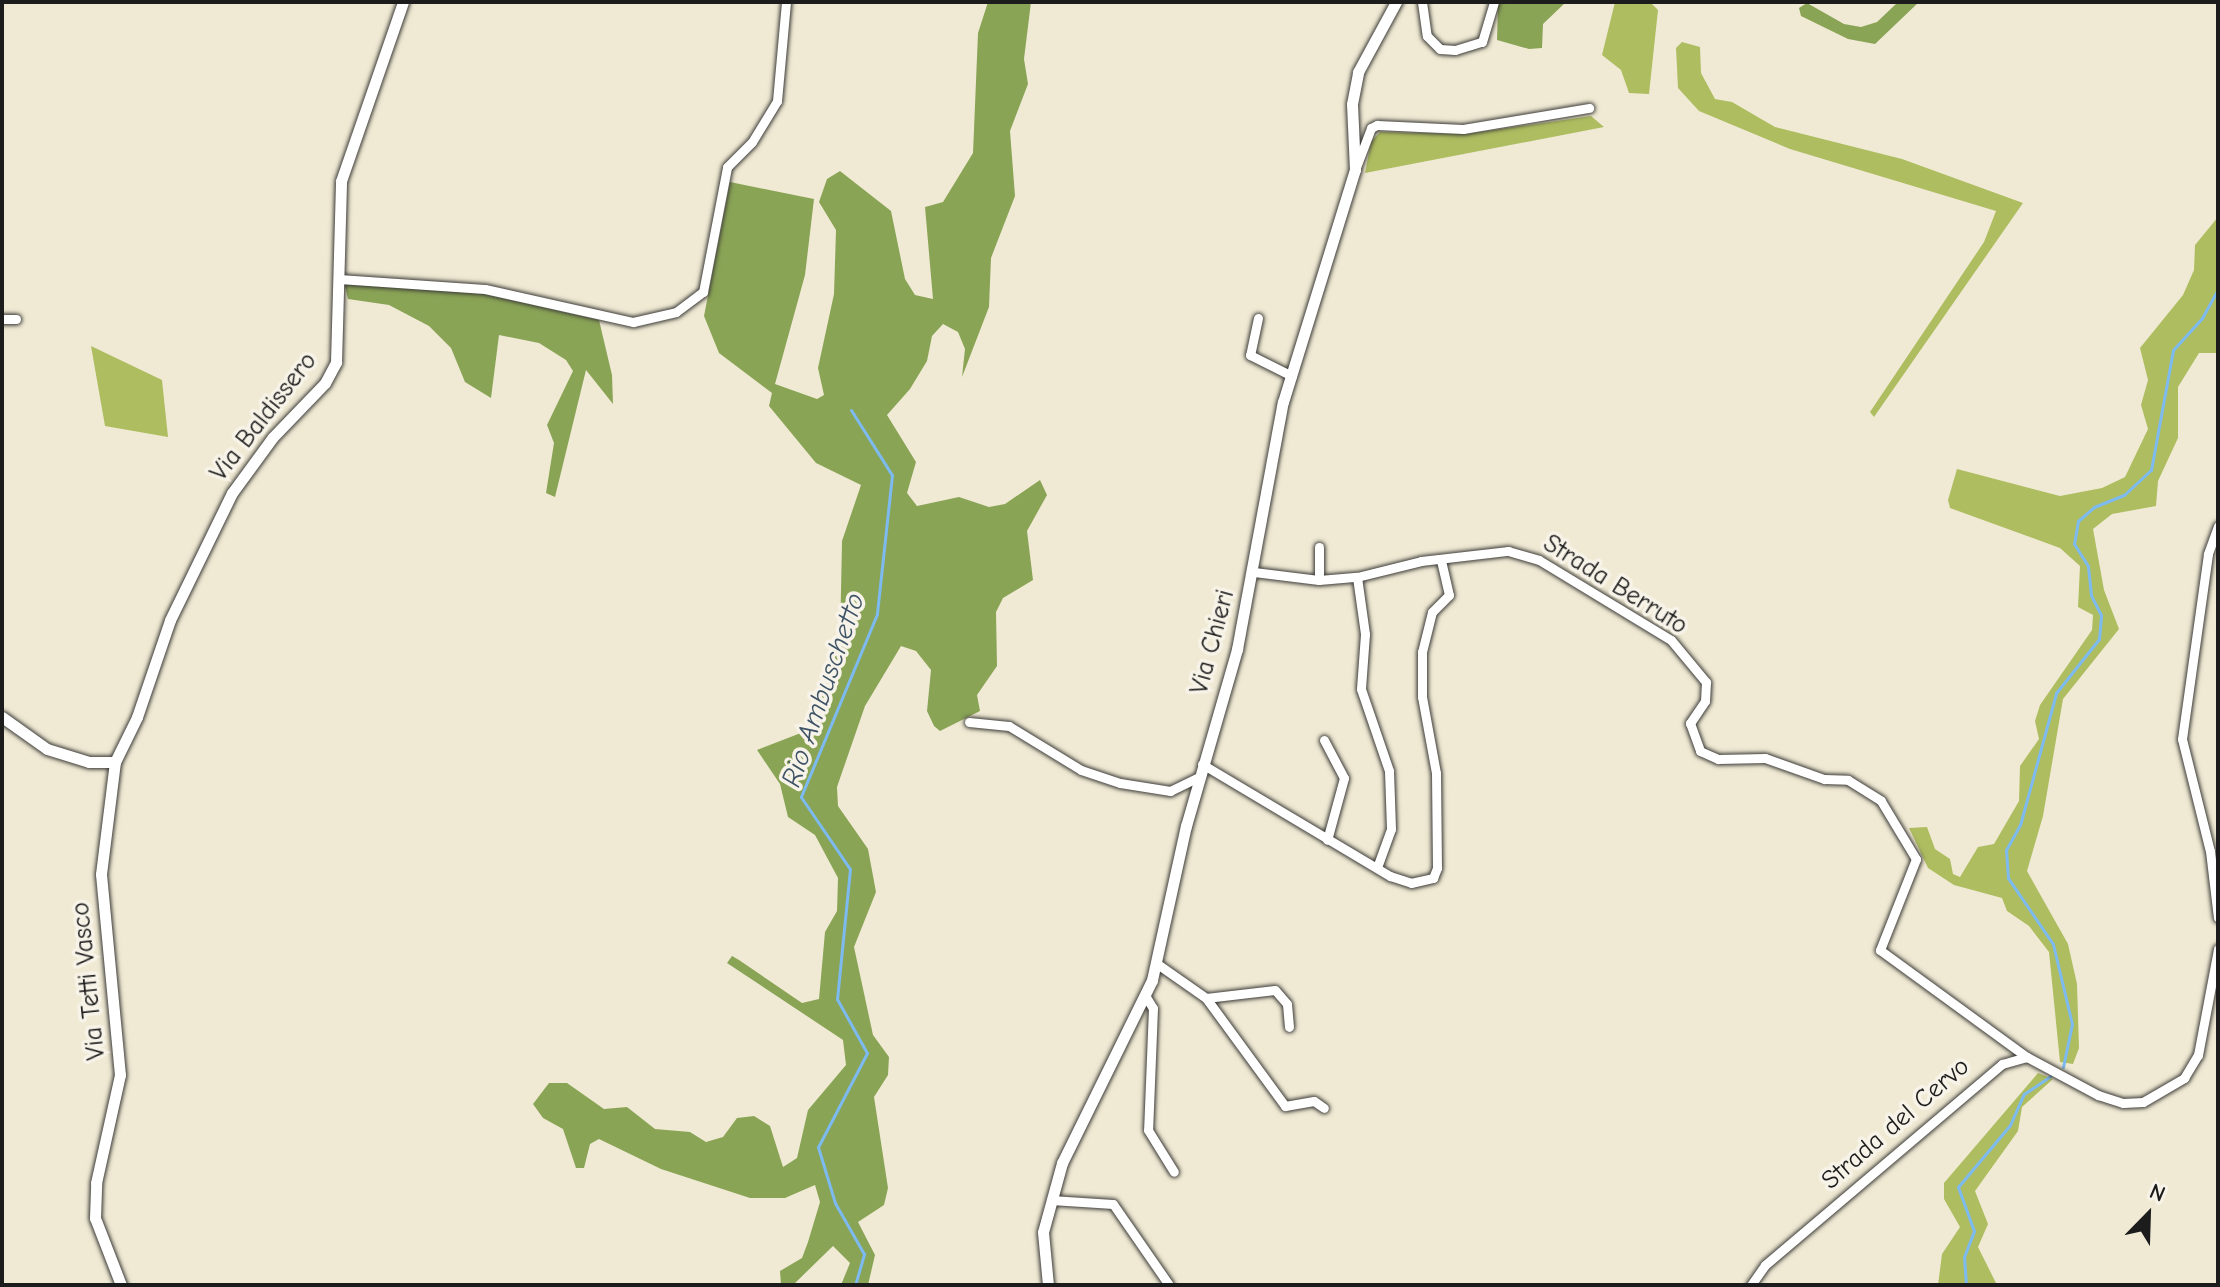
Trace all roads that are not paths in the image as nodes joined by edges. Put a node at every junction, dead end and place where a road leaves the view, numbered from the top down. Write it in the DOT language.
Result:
graph roads {
  1 [pos="403,2"];
  2 [pos="786,2"];
  3 [pos="1396,2"];
  4 [pos="1422,2"];
  5 [pos="1494,2"];
  6 [pos="1589,108"];
  7 [pos="1355,170"];
  8 [pos="339,279"];
  9 [pos="1258,318"];
  10 [pos="2,319"];
  11 [pos="16,319"];
  12 [pos="1292,376"];
  13 [pos="2218,526"];
  14 [pos="1319,547"];
  15 [pos="1441,559"];
  16 [pos="1254,572"];
  17 [pos="1357,577"];
  18 [pos="1319,580"];
  19 [pos="2,717"];
  20 [pos="969,722"];
  21 [pos="1324,740"];
  22 [pos="115,762"];
  23 [pos="1201,771"];
  24 [pos="1327,840"];
  25 [pos="1378,865"];
  26 [pos="2218,918"];
  27 [pos="2218,949"];
  28 [pos="1156,963"];
  29 [pos="1146,997"];
  30 [pos="1206,998"];
  31 [pos="1289,1027"];
  32 [pos="2027,1057"];
  33 [pos="1324,1108"];
  34 [pos="1174,1172"];
  35 [pos="1051,1200"];
  36 [pos="121,1285"];
  37 [pos="1048,1285"];
  38 [pos="1169,1285"];
  39 [pos="1751,1285"];
  1 -- 8 [label="street, Via Baldissero"];
  2 -- 8 [label="street"];
  3 -- 7 [label="street, Via Chieri"];
  4 -- 5 [label="street"];
  6 -- 7 [label="street"];
  7 -- 12 [label="street, Via Chieri"];
  8 -- 22 [label="street, Via Baldissero"];
  9 -- 12 [label="street"];
  10 -- 11 [label="street"];
  12 -- 16 [label="street, Via Chieri"];
  13 -- 26 [label="street"];
  14 -- 18 [label="street"];
  15 -- 17 [label="street, Strada Berruto"];
  15 -- 25 [label="street"];
  15 -- 32 [label="street, Strada Berruto"];
  16 -- 18 [label="street, Strada Berruto"];
  16 -- 23 [label="street, Via Chieri"];
  17 -- 18 [label="street, Strada Berruto"];
  17 -- 25 [label="street"];
  19 -- 22 [label="street"];
  20 -- 23 [label="street"];
  21 -- 24 [label="street"];
  22 -- 36 [label="street, Via Tetti Vasco"];
  23 -- 24 [label="street"];
  23 -- 28 [label="street, Via Chieri"];
  24 -- 25 [label="street"];
  27 -- 32 [label="street"];
  28 -- 29 [label="street, Via Chieri"];
  28 -- 30 [label="street"];
  29 -- 34 [label="street"];
  29 -- 35 [label="street, Via Chieri"];
  30 -- 31 [label="street"];
  30 -- 33 [label="street"];
  32 -- 39 [label="street, Strada del Cervo"];
  35 -- 37 [label="street, Via Chieri"];
  35 -- 38 [label="street"];
}
